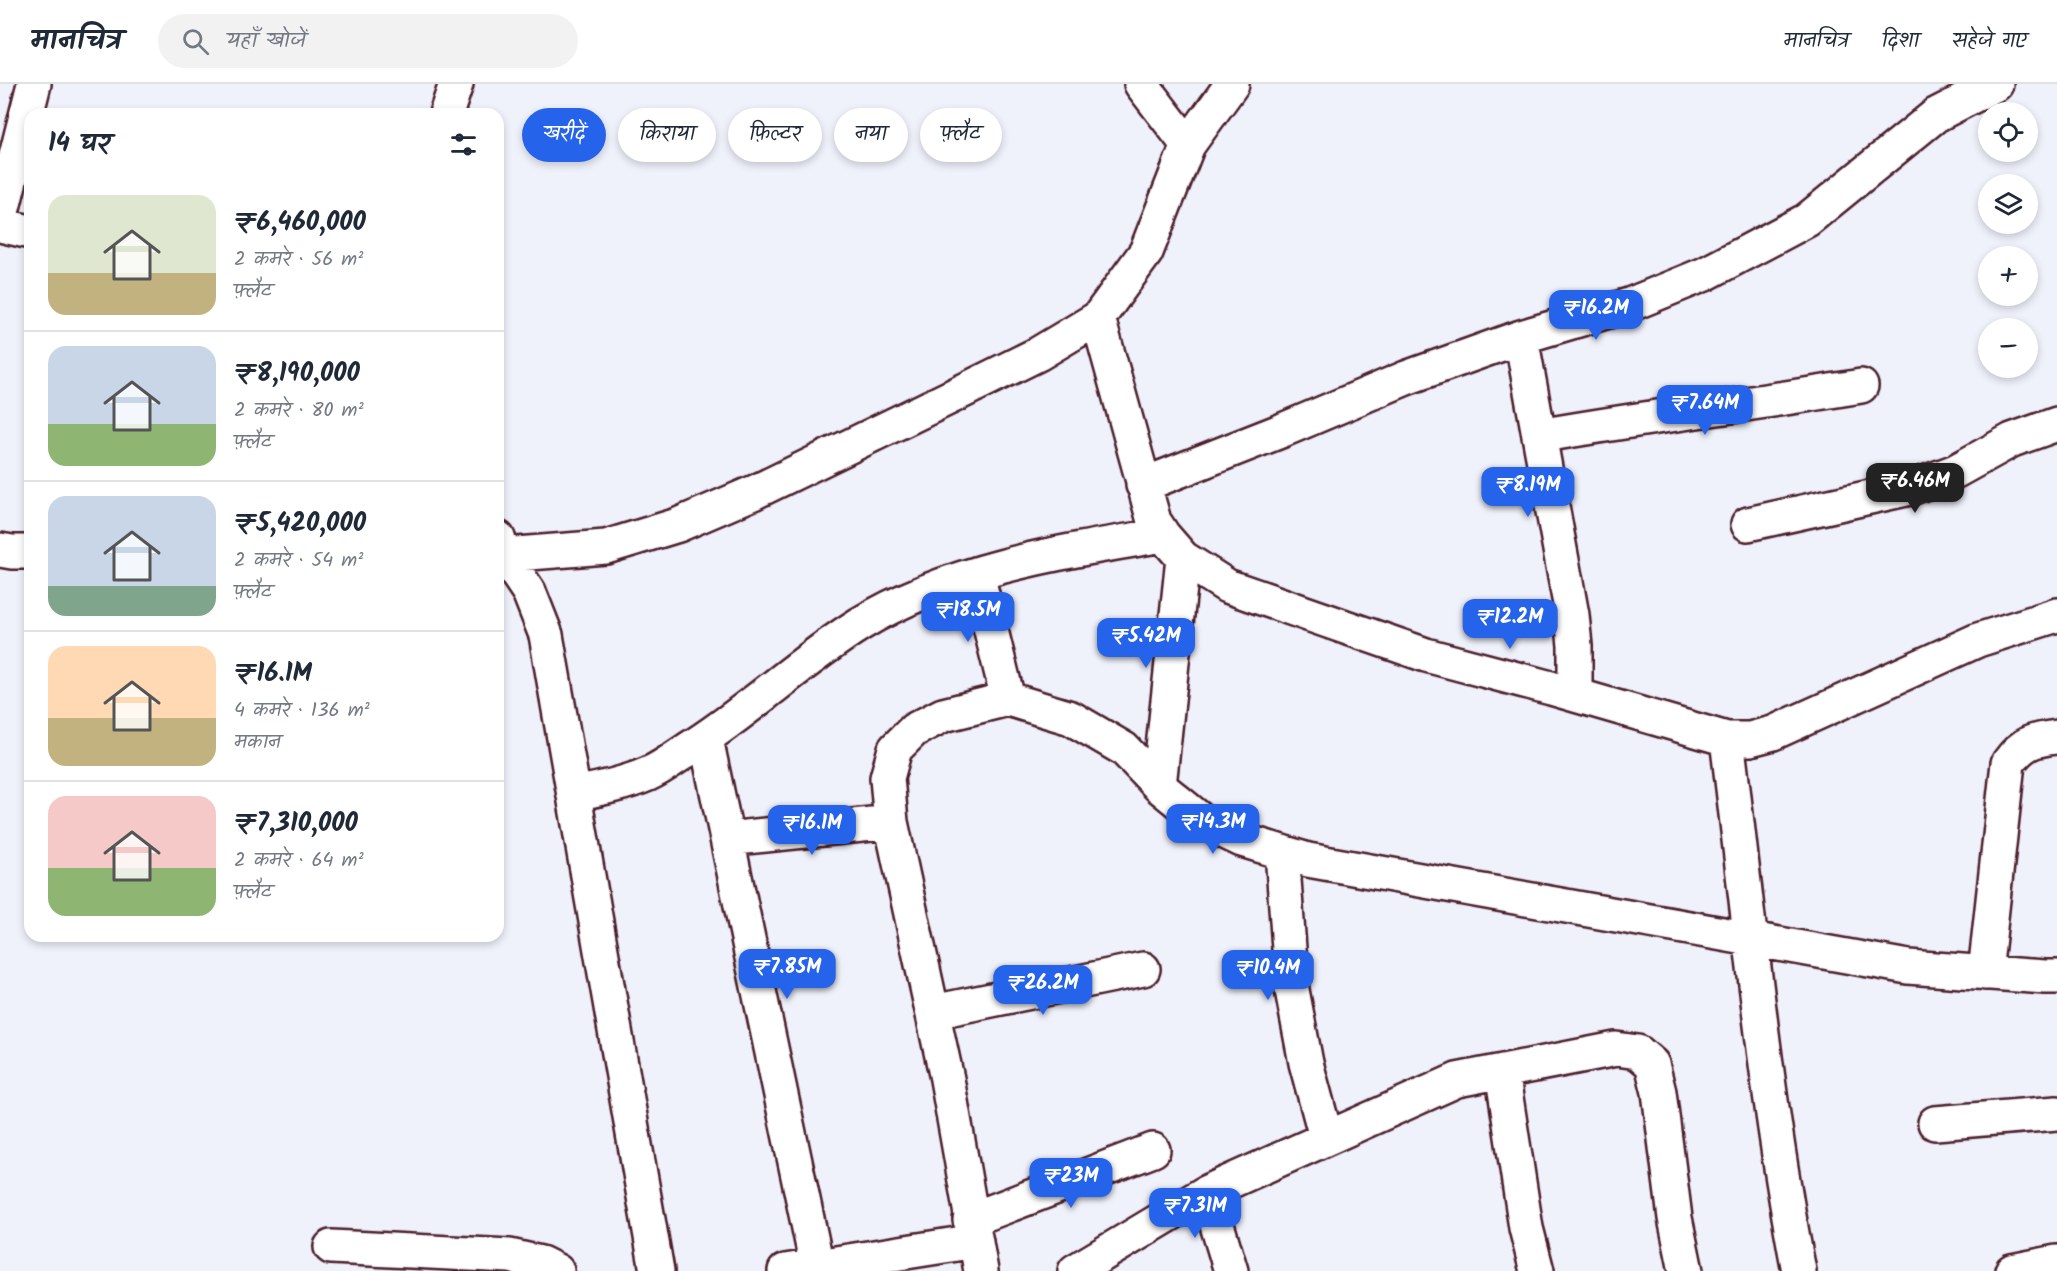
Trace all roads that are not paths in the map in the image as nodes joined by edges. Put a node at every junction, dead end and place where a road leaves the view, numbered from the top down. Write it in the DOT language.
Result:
graph roads {
  1 [pos="34,84"];
  2 [pos="456,84"];
  3 [pos="1141,84"];
  4 [pos="1232,84"];
  5 [pos="1996,84"];
  6 [pos="28,108"];
  7 [pos="448,108"];
  8 [pos="24,124"];
  9 [pos="1188,146"];
  10 [pos="0,220"];
  11 [pos="0,225"];
  12 [pos="24,231"];
  13 [pos="1098,318"];
  14 [pos="1521,337"];
  15 [pos="1861,386"];
  16 [pos="2057,424"];
  17 [pos="1539,436"];
  18 [pos="1143,485"];
  19 [pos="1748,524"];
  20 [pos="504,546"];
  21 [pos="1173,546"];
  22 [pos="0,550"];
  23 [pos="504,551"];
  24 [pos="24,552"];
  25 [pos="977,574"];
  26 [pos="2057,615"];
  27 [pos="1575,694"];
  28 [pos="1008,699"];
  29 [pos="2057,737"];
  30 [pos="705,739"];
  31 [pos="1727,739"];
  32 [pos="1159,786"];
  33 [pos="574,794"];
  34 [pos="891,822"];
  35 [pos="727,839"];
  36 [pos="1282,852"];
  37 [pos="1752,939"];
  38 [pos="1143,969"];
  39 [pos="1985,973"];
  40 [pos="2057,977"];
  41 [pos="933,1012"];
  42 [pos="1502,1071"];
  43 [pos="2057,1113"];
  44 [pos="1935,1123"];
  45 [pos="1326,1137"];
  46 [pos="1153,1150"];
  47 [pos="1207,1192"];
  48 [pos="976,1244"];
  49 [pos="331,1247"];
  50 [pos="2057,1262"];
  51 [pos="817,1268"];
  52 [pos="557,1271"];
  53 [pos="657,1271"];
  54 [pos="785,1271"];
  55 [pos="1075,1271"];
  56 [pos="1232,1271"];
  57 [pos="1537,1271"];
  58 [pos="1686,1271"];
  59 [pos="1799,1271"];
  60 [pos="2012,1271"];
  1 -- 6 [label="street"];
  2 -- 7 [label="street"];
  3 -- 9 [label="street"];
  4 -- 9 [label="street"];
  5 -- 14 [label="street"];
  8 -- 10 [label="street"];
  9 -- 13 [label="street"];
  11 -- 12 [label="street"];
  13 -- 18 [label="street"];
  13 -- 20 [label="street"];
  14 -- 17 [label="street"];
  14 -- 18 [label="street"];
  15 -- 17 [label="street"];
  16 -- 19 [label="street"];
  17 -- 27 [label="street"];
  18 -- 21 [label="street"];
  21 -- 25 [label="street"];
  21 -- 27 [label="street"];
  21 -- 32 [label="street"];
  22 -- 24 [label="street"];
  23 -- 33 [label="street"];
  25 -- 28 [label="street"];
  25 -- 30 [label="street"];
  26 -- 31 [label="street"];
  27 -- 31 [label="street"];
  28 -- 32 [label="street"];
  28 -- 34 [label="street"];
  29 -- 39 [label="street"];
  30 -- 33 [label="street"];
  30 -- 35 [label="street"];
  31 -- 37 [label="street"];
  32 -- 36 [label="street"];
  33 -- 53 [label="street"];
  34 -- 35 [label="street"];
  34 -- 41 [label="street"];
  35 -- 51 [label="street"];
  36 -- 37 [label="street"];
  36 -- 45 [label="street"];
  37 -- 39 [label="street"];
  37 -- 59 [label="street"];
  38 -- 41 [label="street"];
  39 -- 40 [label="street"];
  41 -- 48 [label="street"];
  42 -- 45 [label="street"];
  42 -- 57 [label="street"];
  42 -- 58 [label="street"];
  43 -- 44 [label="street"];
  45 -- 47 [label="street"];
  46 -- 48 [label="street"];
  47 -- 55 [label="street"];
  47 -- 56 [label="street"];
  48 -- 51 [label="street"];
  49 -- 52 [label="street"];
  50 -- 60 [label="street"];
  51 -- 54 [label="street"];
}
